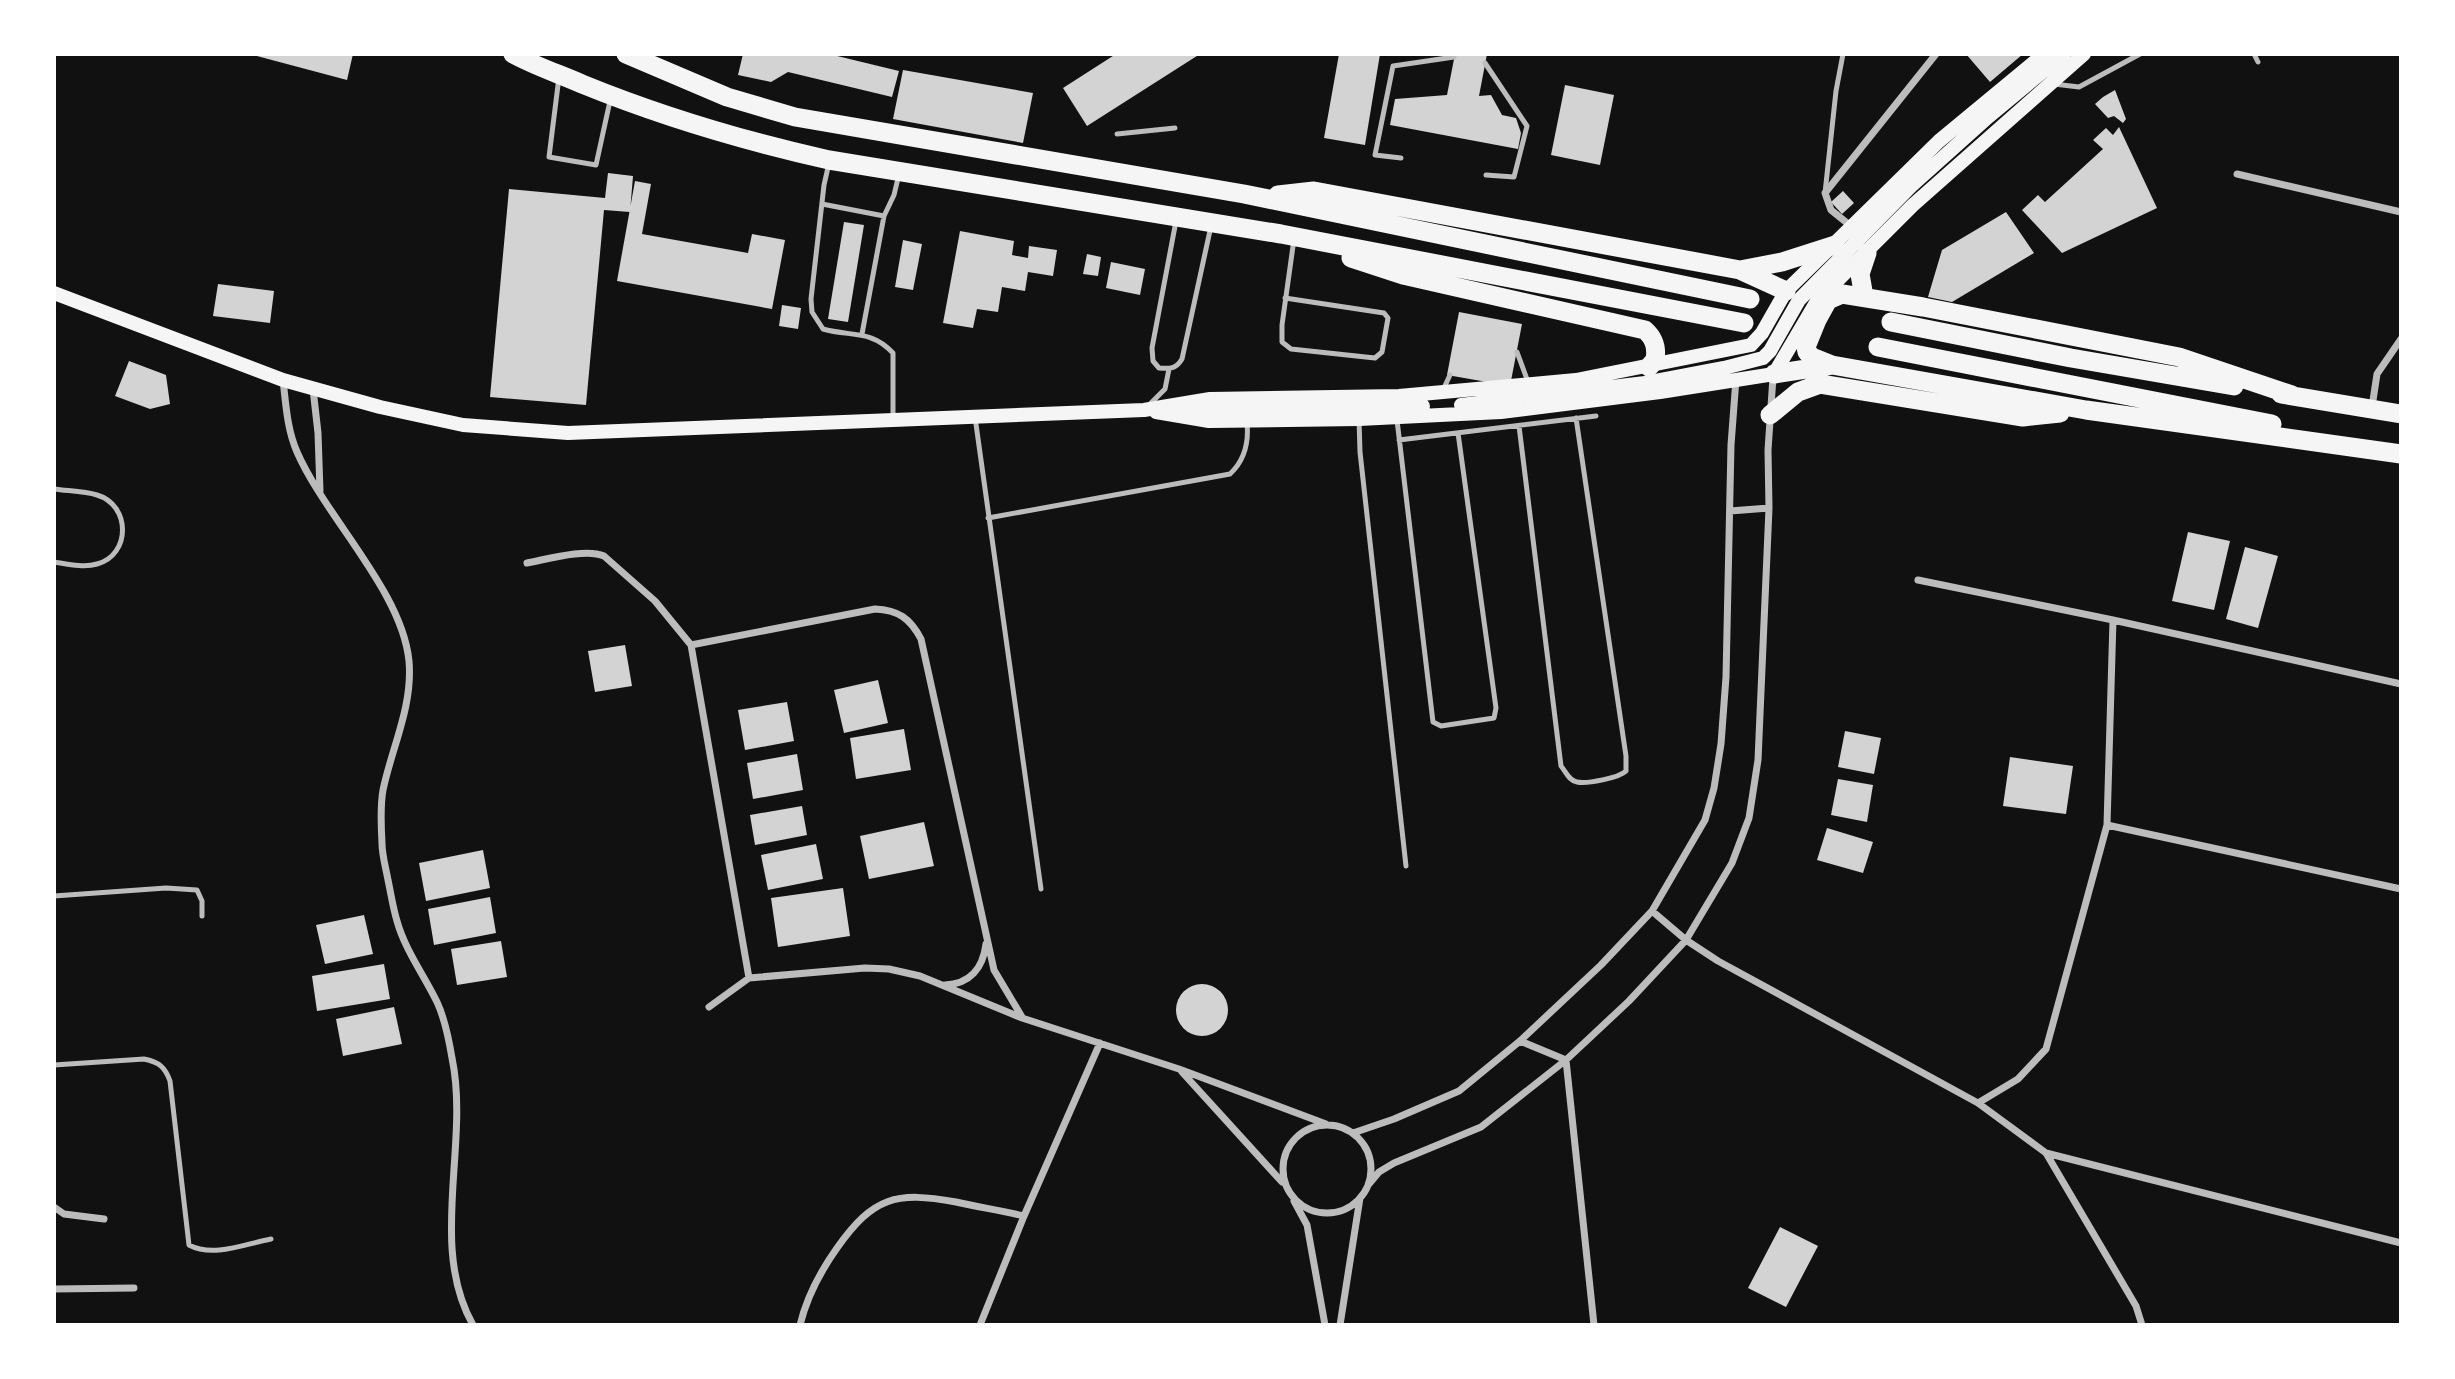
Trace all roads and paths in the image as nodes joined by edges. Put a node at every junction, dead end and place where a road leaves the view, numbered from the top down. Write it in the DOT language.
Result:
graph roads {
  1 [pos="513,54"];
  2 [pos="626,54"];
  3 [pos="1843,54"];
  4 [pos="1936,54"];
  5 [pos="2044,54"];
  6 [pos="2064,54"];
  7 [pos="2084,54"];
  8 [pos="2140,54"];
  9 [pos="2254,54"];
  10 [pos="1454,57"];
  11 [pos="1485,62"];
  12 [pos="2258,62"];
  13 [pos="559,74"];
  14 [pos="2049,84"];
  15 [pos="611,96"];
  16 [pos="1175,128"];
  17 [pos="1116,134"];
  18 [pos="1401,158"];
  19 [pos="829,160"];
  20 [pos="900,172"];
  21 [pos="2237,174"];
  22 [pos="1486,175"];
  23 [pos="1825,193"];
  24 [pos="1259,197"];
  25 [pos="822,204"];
  26 [pos="2401,212"];
  27 [pos="884,216"];
  28 [pos="1177,218"];
  29 [pos="1211,223"];
  30 [pos="1853,227"];
  31 [pos="1287,236"];
  32 [pos="1835,245"];
  33 [pos="1867,253"];
  34 [pos="1740,270"];
  35 [pos="1786,291"];
  36 [pos="54,293"];
  37 [pos="1864,297"];
  38 [pos="1285,298"];
  39 [pos="1750,299"];
  40 [pos="1891,322"];
  41 [pos="1807,327"];
  42 [pos="862,334"];
  43 [pos="1752,334"];
  44 [pos="2401,339"];
  45 [pos="1878,347"];
  46 [pos="1517,352"];
  47 [pos="1832,365"];
  48 [pos="1648,366"];
  49 [pos="1169,369"];
  50 [pos="1774,374"];
  51 [pos="1450,375"];
  52 [pos="1736,378"];
  53 [pos="283,380"];
  54 [pos="1529,385"];
  55 [pos="313,389"];
  56 [pos="1442,393"];
  57 [pos="2291,395"];
  58 [pos="2371,408"];
  59 [pos="2086,410"];
  60 [pos="1144,411"];
  61 [pos="2401,414"];
  62 [pos="1770,415"];
  63 [pos="1397,416"];
  64 [pos="1596,416"];
  65 [pos="975,417"];
  66 [pos="1576,418"];
  67 [pos="1359,419"];
  68 [pos="1247,420"];
  69 [pos="893,421"];
  70 [pos="1519,426"];
  71 [pos="1458,433"];
  72 [pos="1399,440"];
  73 [pos="2401,452"];
  74 [pos="54,489"];
  75 [pos="320,491"];
  76 [pos="1769,508"];
  77 [pos="1730,511"];
  78 [pos="988,518"];
  79 [pos="54,562"];
  80 [pos="527,563"];
  81 [pos="1918,580"];
  82 [pos="2113,620"];
  83 [pos="691,645"];
  84 [pos="2401,684"];
  85 [pos="2107,825"];
  86 [pos="1406,866"];
  87 [pos="1041,889"];
  88 [pos="2401,889"];
  89 [pos="54,896"];
  90 [pos="1652,911"];
  91 [pos="202,916"];
  92 [pos="986,935"];
  93 [pos="1686,940"];
  94 [pos="749,978"];
  95 [pos="941,985"];
  96 [pos="709,1007"];
  97 [pos="1022,1018"];
  98 [pos="1520,1041"];
  99 [pos="1100,1043"];
  100 [pos="1566,1060"];
  101 [pos="54,1066"];
  102 [pos="1179,1069"];
  103 [pos="1978,1103"];
  104 [pos="1326,1124"];
  105 [pos="1353,1133"];
  106 [pos="2046,1153"];
  107 [pos="1285,1184"];
  108 [pos="1368,1184"];
  109 [pos="1293,1197"];
  110 [pos="1360,1198"];
  111 [pos="54,1207"];
  112 [pos="1024,1216"];
  113 [pos="104,1219"];
  114 [pos="271,1239"];
  115 [pos="2401,1243"];
  116 [pos="134,1288"];
  117 [pos="54,1289"];
  118 [pos="473,1325"];
  119 [pos="800,1325"];
  120 [pos="980,1325"];
  121 [pos="1325,1325"];
  122 [pos="1340,1325"];
  123 [pos="1594,1325"];
  124 [pos="2142,1325"];
  1 -- 13 [label="highway"];
  2 -- 24 [label="highway"];
  3 -- 23 [label="lane"];
  4 -- 23 [label="street"];
  5 -- 30 [label="main road"];
  6 -- 60 [label="main road"];
  7 -- 14 [label="main road"];
  8 -- 14 [label="lane"];
  9 -- 12 [label="lane"];
  10 -- 18 [label="lane"];
  11 -- 22 [label="lane"];
  13 -- 15 [label="highway"];
  13 -- 15 [label="lane"];
  14 -- 33 [label="main road"];
  15 -- 19 [label="highway"];
  16 -- 17 [label="lane"];
  19 -- 20 [label="highway"];
  19 -- 25 [label="lane"];
  20 -- 27 [label="lane"];
  20 -- 28 [label="highway"];
  21 -- 26 [label="street"];
  23 -- 30 [label="street"];
  24 -- 34 [label="highway"];
  24 -- 39 [label="highway"];
  25 -- 27 [label="lane"];
  25 -- 42 [label="lane"];
  27 -- 42 [label="lane"];
  28 -- 29 [label="highway"];
  28 -- 49 [label="lane"];
  29 -- 31 [label="highway"];
  29 -- 49 [label="lane"];
  30 -- 32 [label="main road"];
  31 -- 38 [label="lane"];
  31 -- 43 [label="highway"];
  31 -- 48 [label="highway"];
  32 -- 34 [label="highway"];
  32 -- 35 [label="main road"];
  33 -- 37 [label="highway"];
  33 -- 41 [label="main road"];
  34 -- 35 [label="highway"];
  35 -- 43 [label="main road"];
  36 -- 53 [label="main road"];
  37 -- 41 [label="highway"];
  37 -- 57 [label="highway"];
  38 -- 38 [label="lane"];
  40 -- 57 [label="highway"];
  41 -- 43 [label="main road"];
  41 -- 47 [label="highway"];
  41 -- 50 [label="main road"];
  42 -- 69 [label="lane"];
  43 -- 48 [label="main road"];
  43 -- 52 [label="main road"];
  44 -- 58 [label="street"];
  45 -- 73 [label="highway"];
  46 -- 54 [label="lane"];
  47 -- 50 [label="highway"];
  47 -- 59 [label="highway"];
  48 -- 54 [label="main road"];
  49 -- 60 [label="lane"];
  50 -- 52 [label="main road"];
  50 -- 62 [label="street"];
  51 -- 56 [label="lane"];
  52 -- 63 [label="main road"];
  52 -- 77 [label="street"];
  53 -- 55 [label="main road"];
  53 -- 75 [label="street"];
  54 -- 56 [label="main road"];
  55 -- 69 [label="main road"];
  55 -- 75 [label="street"];
  56 -- 60 [label="main road"];
  57 -- 58 [label="highway"];
  58 -- 61 [label="highway"];
  59 -- 62 [label="highway"];
  59 -- 73 [label="highway"];
  60 -- 65 [label="main road"];
  60 -- 68 [label="main road"];
  62 -- 76 [label="street"];
  63 -- 67 [label="main road"];
  63 -- 72 [label="lane"];
  64 -- 66 [label="lane"];
  65 -- 69 [label="main road"];
  65 -- 78 [label="lane"];
  66 -- 70 [label="lane"];
  66 -- 70 [label="lane"];
  67 -- 68 [label="main road"];
  67 -- 86 [label="lane"];
  68 -- 78 [label="lane"];
  70 -- 71 [label="lane"];
  71 -- 72 [label="lane"];
  71 -- 72 [label="lane"];
  74 -- 79 [label="lane"];
  75 -- 118 [label="street"];
  76 -- 77 [label="street"];
  76 -- 93 [label="street"];
  77 -- 90 [label="street"];
  78 -- 87 [label="lane"];
  80 -- 83 [label="street"];
  81 -- 82 [label="street"];
  82 -- 84 [label="street"];
  82 -- 85 [label="street"];
  83 -- 92 [label="street"];
  83 -- 94 [label="street"];
  85 -- 88 [label="street"];
  85 -- 103 [label="street"];
  89 -- 91 [label="lane"];
  90 -- 93 [label="street"];
  90 -- 98 [label="street"];
  92 -- 95 [label="street"];
  92 -- 97 [label="street"];
  93 -- 100 [label="street"];
  93 -- 103 [label="street"];
  94 -- 95 [label="street"];
  94 -- 96 [label="street"];
  95 -- 97 [label="street"];
  97 -- 99 [label="street"];
  98 -- 100 [label="street"];
  98 -- 105 [label="street"];
  99 -- 102 [label="street"];
  99 -- 112 [label="street"];
  100 -- 108 [label="street"];
  100 -- 123 [label="street"];
  101 -- 114 [label="lane"];
  102 -- 104 [label="street"];
  102 -- 107 [label="street"];
  103 -- 106 [label="street"];
  104 -- 105 [label="street"];
  104 -- 107 [label="street"];
  105 -- 108 [label="street"];
  106 -- 115 [label="street"];
  106 -- 124 [label="street"];
  107 -- 109 [label="street"];
  108 -- 110 [label="street"];
  109 -- 110 [label="street"];
  109 -- 121 [label="street"];
  110 -- 122 [label="street"];
  111 -- 113 [label="street"];
  112 -- 119 [label="street"];
  112 -- 120 [label="street"];
  116 -- 117 [label="street"];
}
